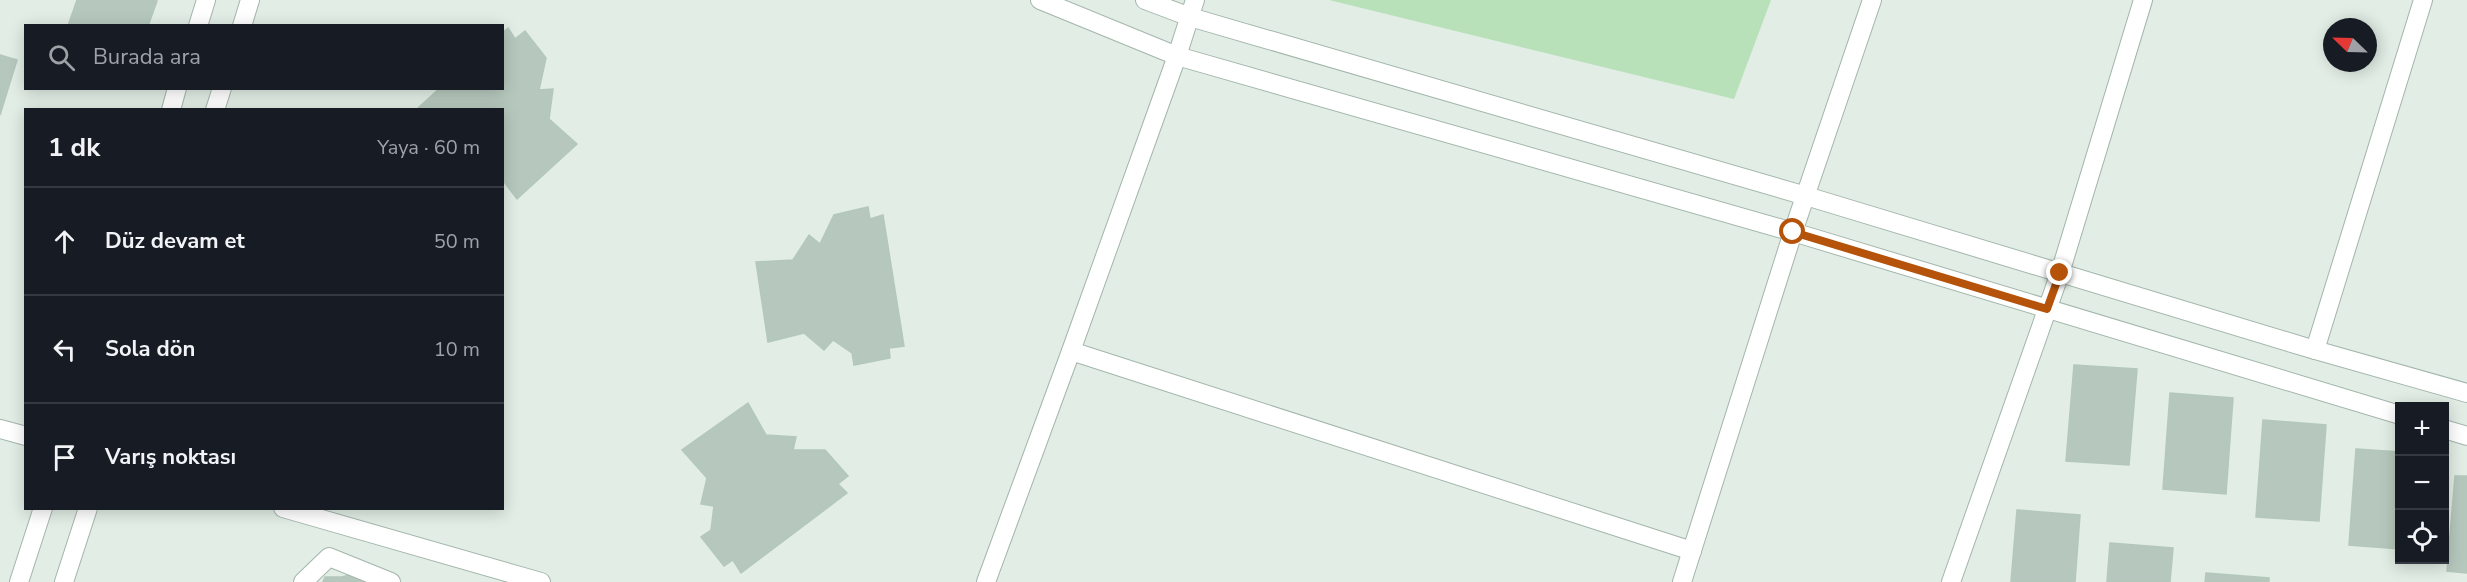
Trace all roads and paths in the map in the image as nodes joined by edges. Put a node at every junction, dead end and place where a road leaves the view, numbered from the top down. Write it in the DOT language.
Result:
graph roads {
  1 [pos="206,0"];
  2 [pos="250,0"];
  3 [pos="1041,0"];
  4 [pos="1145,0"];
  5 [pos="1872,0"];
  6 [pos="2143,0"];
  7 [pos="2424,0"];
  8 [pos="1192,8"];
  9 [pos="199,24"];
  10 [pos="243,24"];
  11 [pos="1177,56"];
  12 [pos="176,90"];
  13 [pos="221,90"];
  14 [pos="172,108"];
  15 [pos="216,108"];
  16 [pos="1806,196"];
  17 [pos="1793,232"];
  18 [pos="2060,273"];
  19 [pos="2047,309"];
  20 [pos="2315,350"];
  21 [pos="1071,351"];
  22 [pos="2467,393"];
  23 [pos="2395,413"];
  24 [pos="0,429"];
  25 [pos="2449,430"];
  26 [pos="24,435"];
  27 [pos="2467,435"];
  28 [pos="42,510"];
  29 [pos="87,510"];
  30 [pos="290,510"];
  31 [pos="1692,550"];
  32 [pos="19,582"];
  33 [pos="64,582"];
  34 [pos="303,582"];
  35 [pos="391,582"];
  36 [pos="541,582"];
  37 [pos="986,582"];
  38 [pos="1682,582"];
  39 [pos="1951,582"];
  1 -- 9 [label="street"];
  2 -- 10 [label="street"];
  3 -- 11 [label="street"];
  4 -- 8 [label="street"];
  5 -- 16 [label="street"];
  6 -- 18 [label="street"];
  7 -- 20 [label="street"];
  8 -- 11 [label="street"];
  8 -- 16 [label="street"];
  11 -- 17 [label="street"];
  11 -- 21 [label="street"];
  12 -- 14 [label="street"];
  13 -- 15 [label="street"];
  16 -- 17 [label="street"];
  16 -- 18 [label="street"];
  17 -- 19 [label="street"];
  17 -- 31 [label="street"];
  18 -- 19 [label="street"];
  18 -- 20 [label="street"];
  19 -- 23 [label="street"];
  19 -- 39 [label="street"];
  20 -- 22 [label="street"];
  21 -- 31 [label="street"];
  21 -- 37 [label="street"];
  24 -- 26 [label="street"];
  25 -- 27 [label="street"];
  28 -- 32 [label="street"];
  29 -- 33 [label="street"];
  30 -- 36 [label="street"];
  31 -- 38 [label="street"];
  34 -- 35 [label="street"];
}
